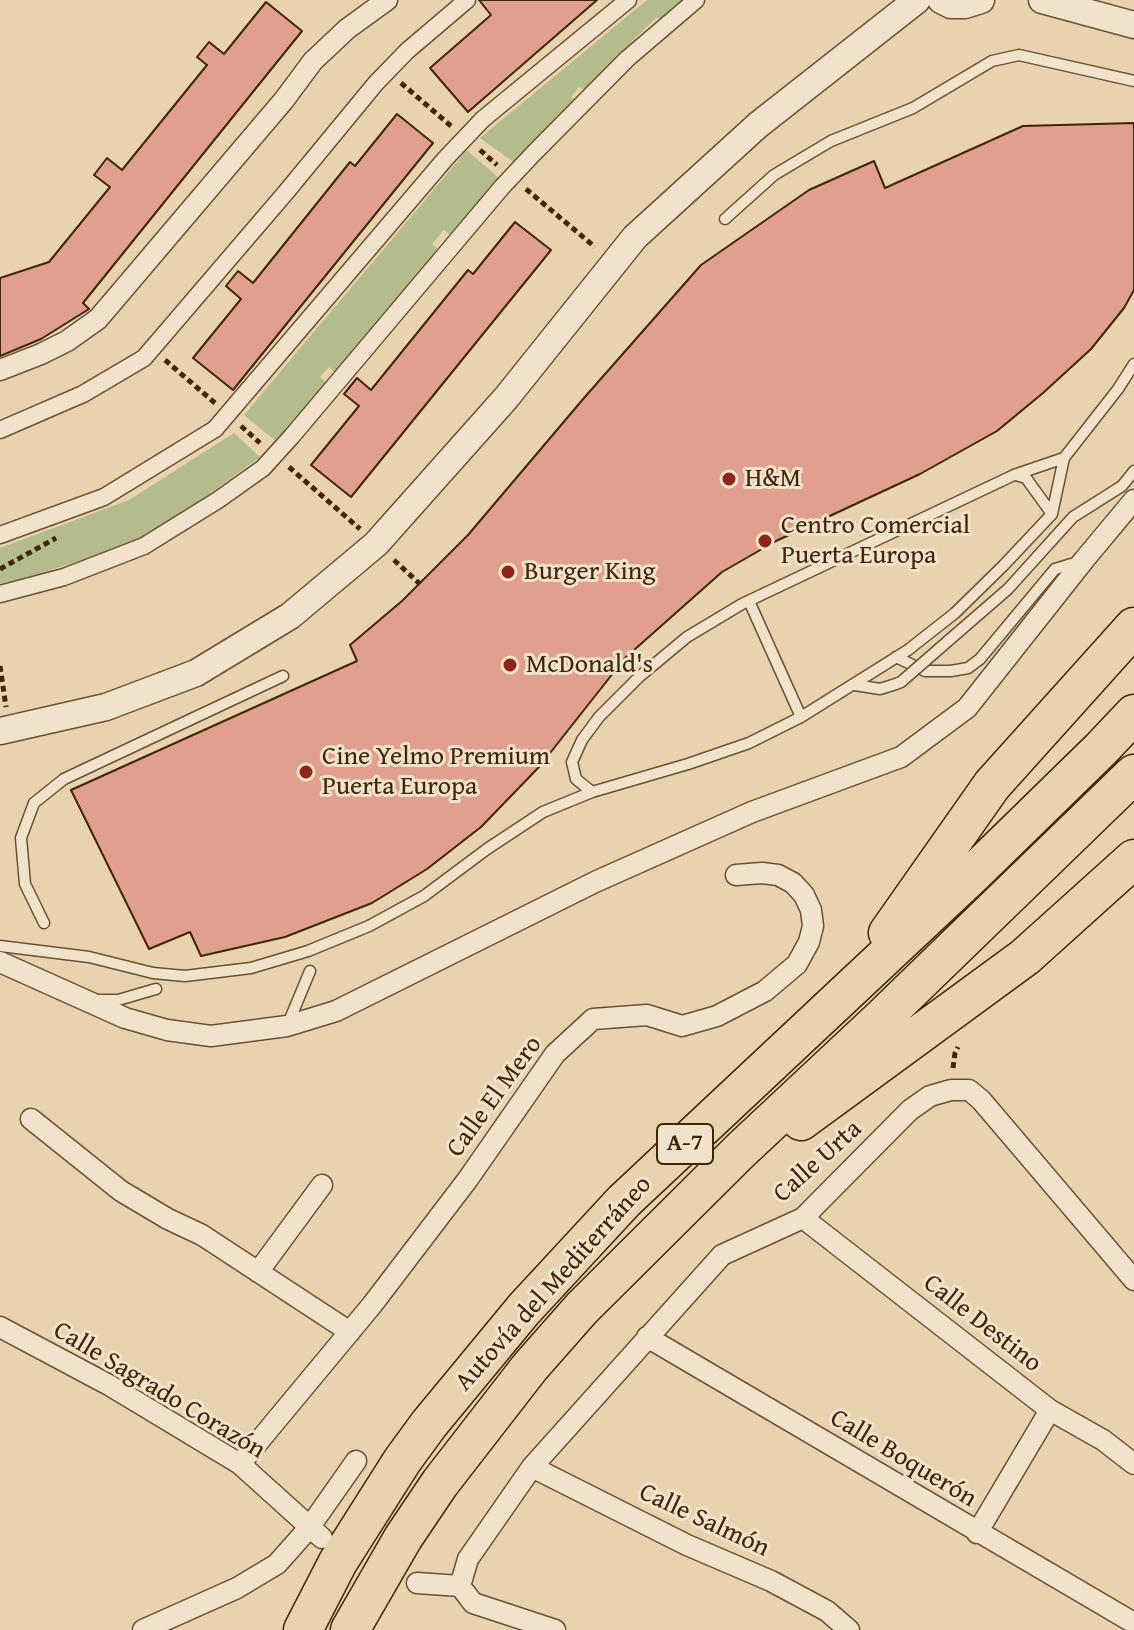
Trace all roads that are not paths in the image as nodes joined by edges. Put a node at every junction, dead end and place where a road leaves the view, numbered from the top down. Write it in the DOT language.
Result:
graph roads {
  1 [pos="387,0"];
  2 [pos="467,0"];
  3 [pos="628,0"];
  4 [pos="696,0"];
  5 [pos="917,0"];
  6 [pos="941,0"];
  7 [pos="981,0"];
  8 [pos="1042,0"];
  9 [pos="1134,25"];
  10 [pos="1134,81"];
  11 [pos="725,219"];
  12 [pos="1134,364"];
  13 [pos="0,370"];
  14 [pos="0,430"];
  15 [pos="1064,458"];
  16 [pos="1134,471"];
  17 [pos="1014,475"];
  18 [pos="1134,500"];
  19 [pos="1052,514"];
  20 [pos="0,535"];
  21 [pos="1084,560"];
  22 [pos="0,594"];
  23 [pos="749,601"];
  24 [pos="1134,627"];
  25 [pos="896,657"];
  26 [pos="283,676"];
  27 [pos="855,685"];
  28 [pos="1134,714"];
  29 [pos="801,717"];
  30 [pos="0,731"];
  31 [pos="1134,774"];
  32 [pos="592,792"];
  33 [pos="1134,859"];
  34 [pos="736,875"];
  35 [pos="44,923"];
  36 [pos="0,946"];
  37 [pos="0,962"];
  38 [pos="310,971"];
  39 [pos="855,986"];
  40 [pos="156,989"];
  41 [pos="85,1000"];
  42 [pos="287,1026"];
  43 [pos="31,1119"];
  44 [pos="741,1150"];
  45 [pos="322,1185"];
  46 [pos="803,1218"];
  47 [pos="258,1272"];
  48 [pos="1134,1280"];
  49 [pos="350,1332"];
  50 [pos="2,1333"];
  51 [pos="647,1337"];
  52 [pos="1050,1410"];
  53 [pos="356,1461"];
  54 [pos="240,1464"];
  55 [pos="1134,1464"];
  56 [pos="532,1467"];
  57 [pos="316,1533"];
  58 [pos="977,1533"];
  59 [pos="417,1583"];
  60 [pos="460,1586"];
  61 [pos="371,1591"];
  62 [pos="1134,1623"];
  63 [pos="143,1630"];
  64 [pos="303,1630"];
  65 [pos="350,1630"];
  66 [pos="359,1630"];
  67 [pos="555,1630"];
  68 [pos="849,1630"];
  1 -- 13 [label="street"];
  2 -- 14 [label="street"];
  3 -- 20 [label="street"];
  4 -- 22 [label="street"];
  5 -- 30 [label="street"];
  6 -- 7 [label="street"];
  8 -- 9 [label="street"];
  10 -- 11 [label="lane"];
  12 -- 15 [label="lane"];
  15 -- 17 [label="lane"];
  15 -- 19 [label="lane"];
  16 -- 27 [label="lane, bridge"];
  17 -- 19 [label="lane"];
  17 -- 23 [label="lane"];
  18 -- 21 [label="street"];
  19 -- 25 [label="lane"];
  21 -- 25 [label="lane"];
  21 -- 42 [label="street"];
  23 -- 29 [label="lane"];
  23 -- 32 [label="lane"];
  24 -- 39 [label="highway"];
  25 -- 27 [label="lane"];
  26 -- 35 [label="lane"];
  27 -- 29 [label="lane"];
  28 -- 39 [label="highway, Autovía del Mediterráneo / A-7"];
  29 -- 32 [label="lane"];
  31 -- 44 [label="highway, Autovía del Mediterráneo / A-7"];
  32 -- 36 [label="lane"];
  33 -- 44 [label="highway"];
  34 -- 49 [label="street, Calle El Mero"];
  37 -- 41 [label="street"];
  38 -- 42 [label="lane"];
  39 -- 64 [label="highway, Autovía del Mediterráneo / A-7"];
  40 -- 41 [label="lane"];
  41 -- 42 [label="street"];
  43 -- 47 [label="street"];
  44 -- 61 [label="highway, Autovía del Mediterráneo / A-7"];
  45 -- 47 [label="street"];
  46 -- 48 [label="street, Calle Urta"];
  46 -- 51 [label="street, Calle Urta"];
  46 -- 52 [label="street, Calle Destino"];
  47 -- 49 [label="street"];
  49 -- 54 [label="street, Calle El Mero"];
  50 -- 54 [label="street, Calle Sagrado Corazón"];
  51 -- 56 [label="street, Calle Urta"];
  51 -- 58 [label="street, Calle Boquerón"];
  52 -- 55 [label="street, Calle Destino"];
  52 -- 58 [label="street"];
  53 -- 57 [label="street"];
  54 -- 57 [label="street, Calle Sagrado Corazón"];
  56 -- 60 [label="street, Calle Urta"];
  56 -- 68 [label="street, Calle Salmón"];
  57 -- 63 [label="street"];
  58 -- 62 [label="street, Calle Boquerón"];
  59 -- 60 [label="street"];
  60 -- 67 [label="street"];
  61 -- 65 [label="highway, Autovía del Mediterráneo / A-7"];
  61 -- 66 [label="highway"];
}
